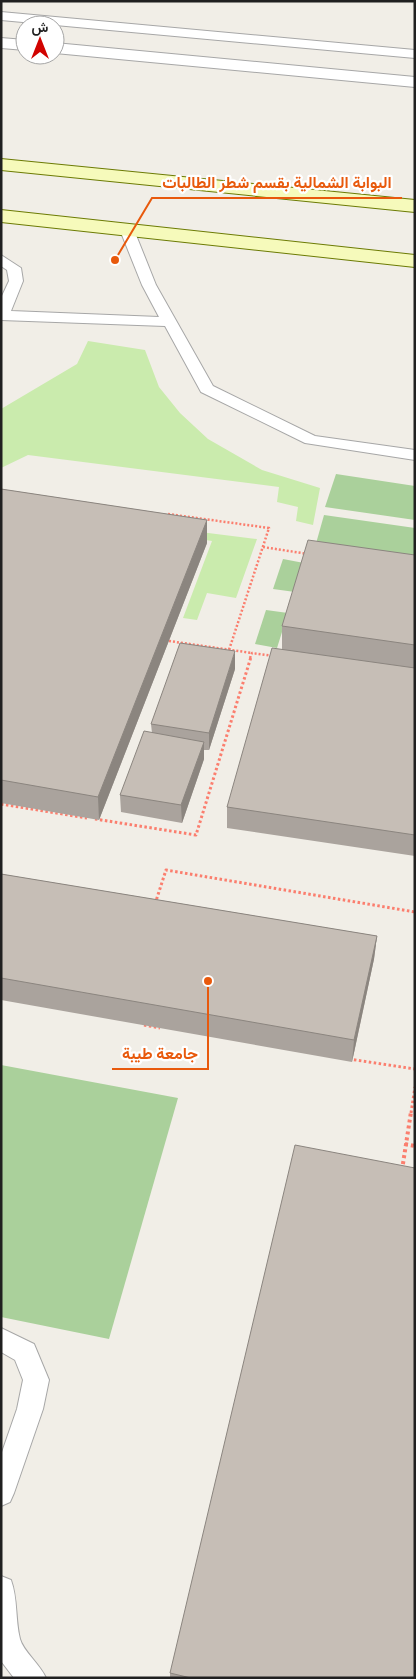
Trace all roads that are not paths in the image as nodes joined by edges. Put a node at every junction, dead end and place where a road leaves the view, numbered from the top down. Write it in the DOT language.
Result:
graph roads {
  1 [pos="1,16"];
  2 [pos="1,43"];
  3 [pos="15,44"];
  4 [pos="65,49"];
  5 [pos="415,54"];
  6 [pos="415,82"];
  7 [pos="1,164"];
  8 [pos="415,206"];
  9 [pos="1,216"];
  10 [pos="127,230"];
  11 [pos="1,259"];
  12 [pos="415,261"];
  13 [pos="2,315"];
  14 [pos="170,322"];
  15 [pos="415,455"];
  16 [pos="1,1339"];
  17 [pos="1,1493"];
  18 [pos="1,1590"];
  19 [pos="32,1678"];
  1 -- 5 [label="lane"];
  2 -- 3 [label="street"];
  4 -- 6 [label="street"];
  7 -- 8 [label="street"];
  9 -- 10 [label="street"];
  10 -- 12 [label="street"];
  10 -- 14 [label="lane"];
  11 -- 13 [label="lane"];
  13 -- 14 [label="lane"];
  14 -- 15 [label="lane"];
  16 -- 17 [label="lane"];
  18 -- 19 [label="lane"];
}
